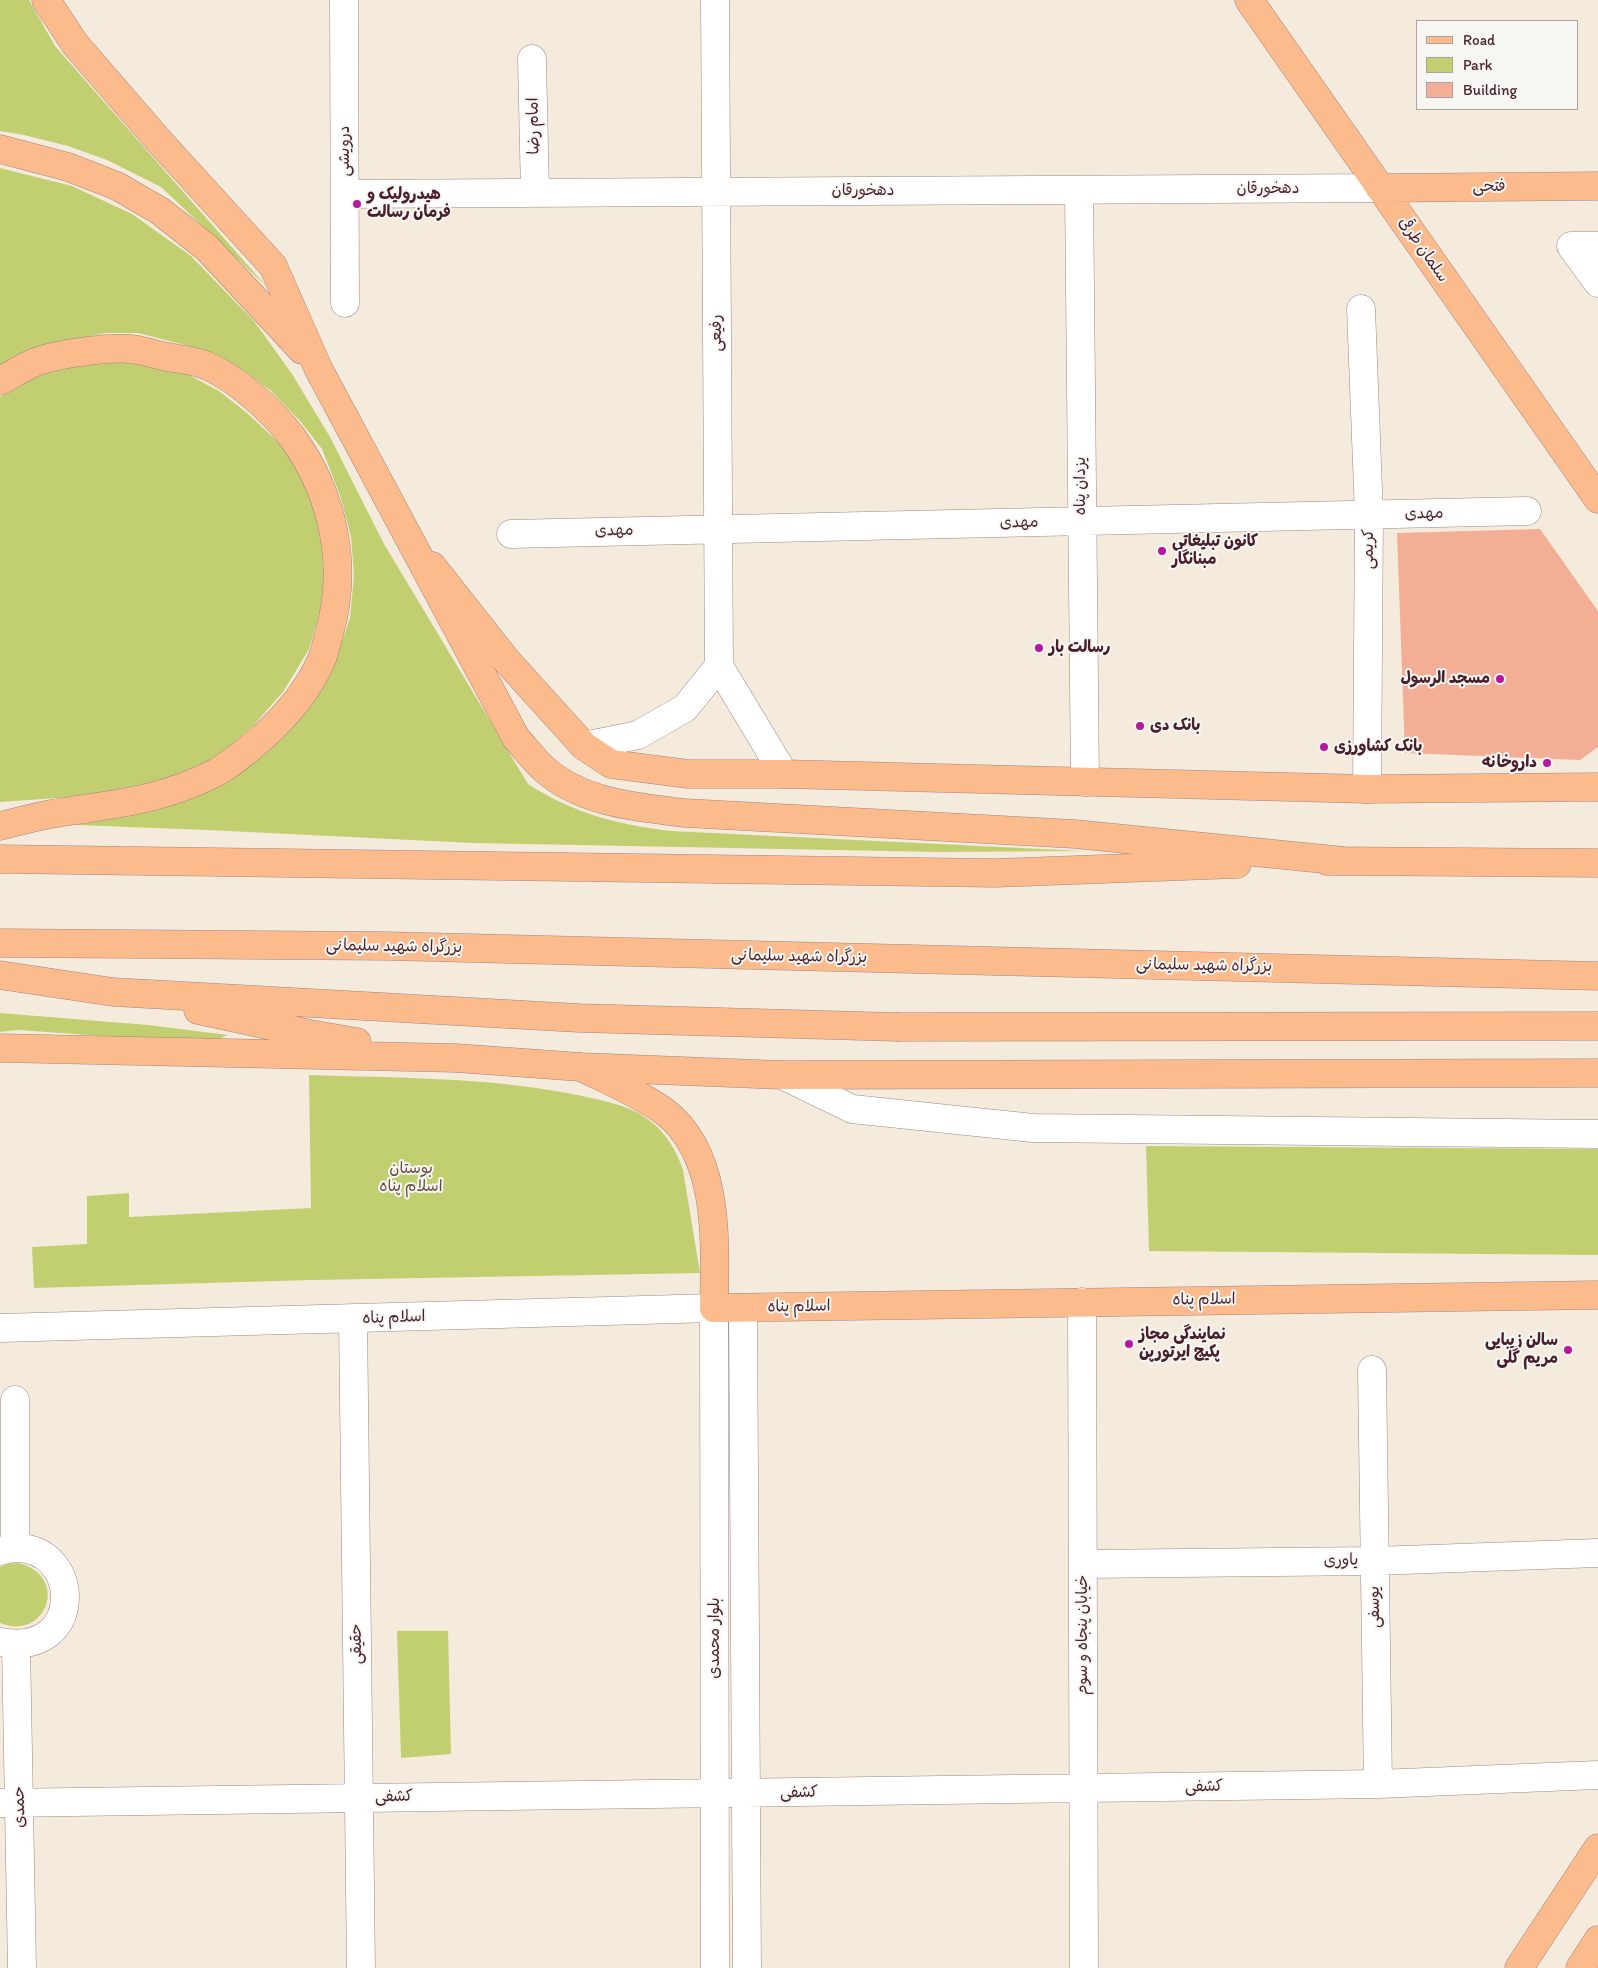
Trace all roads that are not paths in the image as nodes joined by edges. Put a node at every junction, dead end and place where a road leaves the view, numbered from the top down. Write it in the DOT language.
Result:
graph roads {
  1 [pos="46,0"];
  2 [pos="344,0"];
  3 [pos="715,0"];
  4 [pos="1249,0"];
  5 [pos="532,59"];
  6 [pos="0,149"];
  7 [pos="1598,186"];
  8 [pos="1380,188"];
  9 [pos="1079,190"];
  10 [pos="716,192"];
  11 [pos="535,193"];
  12 [pos="345,194"];
  13 [pos="1598,246"];
  14 [pos="1598,283"];
  15 [pos="345,303"];
  16 [pos="1361,309"];
  17 [pos="318,368"];
  18 [pos="0,381"];
  19 [pos="1598,499"];
  20 [pos="1527,511"];
  21 [pos="1369,515"];
  22 [pos="1081,521"];
  23 [pos="717,529"];
  24 [pos="511,534"];
  25 [pos="410,538"];
  26 [pos="719,666"];
  27 [pos="584,746"];
  28 [pos="784,774"];
  29 [pos="1084,782"];
  30 [pos="1598,787"];
  31 [pos="1367,789"];
  32 [pos="0,826"];
  33 [pos="0,859"];
  34 [pos="1344,860"];
  35 [pos="1598,863"];
  36 [pos="0,943"];
  37 [pos="0,975"];
  38 [pos="1598,976"];
  39 [pos="113,992"];
  40 [pos="1598,1026"];
  41 [pos="0,1048"];
  42 [pos="456,1058"];
  43 [pos="581,1067"];
  44 [pos="782,1074"];
  45 [pos="1598,1074"];
  46 [pos="1598,1134"];
  47 [pos="1598,1295"];
  48 [pos="1082,1302"];
  49 [pos="714,1308"];
  50 [pos="743,1308"];
  51 [pos="353,1319"];
  52 [pos="0,1328"];
  53 [pos="1372,1370"];
  54 [pos="15,1400"];
  55 [pos="8,1549"];
  56 [pos="1598,1553"];
  57 [pos="1375,1561"];
  58 [pos="1083,1564"];
  59 [pos="8,1644"];
  60 [pos="1598,1776"];
  61 [pos="1378,1784"];
  62 [pos="1084,1788"];
  63 [pos="715,1792"];
  64 [pos="746,1794"];
  65 [pos="359,1798"];
  66 [pos="10,1803"];
  67 [pos="1598,1848"];
  68 [pos="1598,1940"];
  69 [pos="22,1968"];
  70 [pos="361,1968"];
  71 [pos="715,1968"];
  72 [pos="747,1968"];
  73 [pos="1084,1968"];
  74 [pos="1518,1968"];
  75 [pos="1580,1968"];
  1 -- 17 [label="main road"];
  2 -- 12 [label="street, درویشی"];
  3 -- 10 [label="street, رفیعی"];
  4 -- 8 [label="main road, سلمان طرقی"];
  5 -- 11 [label="street, امام رضا"];
  6 -- 17 [label="main road"];
  7 -- 8 [label="main road, فتحی"];
  8 -- 9 [label="street, دهخورقان"];
  8 -- 19 [label="main road, سلمان طرقی"];
  9 -- 10 [label="street, دهخورقان"];
  9 -- 22 [label="street, یزدان پناه"];
  10 -- 11 [label="street, دهخورقان"];
  10 -- 23 [label="street, رفیعی"];
  11 -- 12 [label="street, دهخورقان"];
  12 -- 15 [label="street, درویشی"];
  13 -- 14 [label="street"];
  16 -- 21 [label="street, کریمی"];
  17 -- 25 [label="main road"];
  18 -- 32 [label="main road"];
  20 -- 21 [label="street, مهدی"];
  21 -- 22 [label="street, مهدی"];
  21 -- 31 [label="street, کریمی"];
  22 -- 23 [label="street, مهدی"];
  22 -- 29 [label="street, یزدان پناه"];
  23 -- 24 [label="street, مهدی"];
  23 -- 26 [label="street, رفیعی"];
  25 -- 27 [label="main road"];
  25 -- 34 [label="main road"];
  26 -- 27 [label="street"];
  26 -- 28 [label="street"];
  27 -- 28 [label="main road"];
  28 -- 29 [label="main road"];
  29 -- 31 [label="main road"];
  30 -- 31 [label="main road"];
  33 -- 34 [label="main road"];
  34 -- 35 [label="main road"];
  36 -- 38 [label="main road, بزرگراه شهید سلیمانی"];
  37 -- 39 [label="main road"];
  39 -- 40 [label="main road"];
  39 -- 42 [label="main road"];
  41 -- 42 [label="main road"];
  42 -- 43 [label="main road"];
  43 -- 44 [label="main road"];
  43 -- 49 [label="main road"];
  44 -- 45 [label="main road"];
  44 -- 46 [label="street"];
  47 -- 48 [label="main road, اسلام پناه"];
  48 -- 50 [label="main road, اسلام پناه"];
  48 -- 58 [label="street, خیابان پنجاه و سوم"];
  49 -- 50 [label="main road, اسلام پناه"];
  49 -- 51 [label="street, اسلام پناه"];
  49 -- 63 [label="street, بلوار محمدی"];
  50 -- 64 [label="street, بلوار محمدی"];
  51 -- 52 [label="street, اسلام پناه"];
  51 -- 65 [label="street, حقیقی"];
  53 -- 57 [label="street, یوسفی"];
  54 -- 55 [label="street"];
  55 -- 59 [label="street"];
  56 -- 57 [label="street, یاوری"];
  57 -- 58 [label="street, یاوری"];
  57 -- 61 [label="street, یوسفی"];
  58 -- 62 [label="street, خیابان پنجاه و سوم"];
  59 -- 66 [label="street, حمدی"];
  60 -- 61 [label="street, کشفی"];
  61 -- 62 [label="street, کشفی"];
  62 -- 64 [label="street, کشفی"];
  62 -- 73 [label="street, خیابان پنجاه و سوم"];
  63 -- 64 [label="street, کشفی"];
  63 -- 65 [label="street, کشفی"];
  63 -- 71 [label="street, بلوار محمدی"];
  64 -- 72 [label="street, بلوار محمدی"];
  65 -- 66 [label="street, کشفی"];
  65 -- 70 [label="street, حقیقی"];
  66 -- 69 [label="street, حمدی"];
  67 -- 74 [label="main road"];
  68 -- 75 [label="main road"];
}
